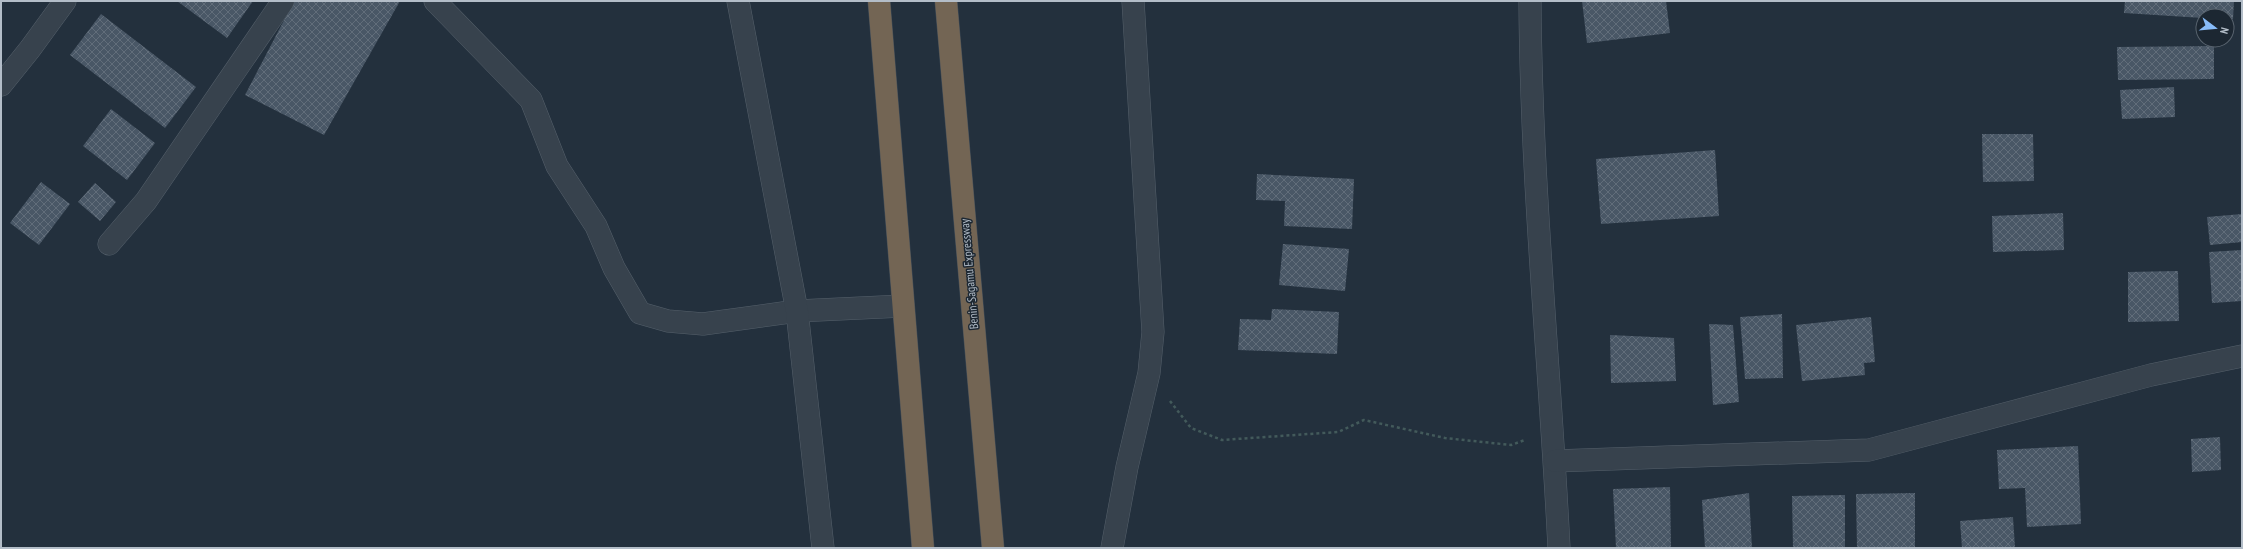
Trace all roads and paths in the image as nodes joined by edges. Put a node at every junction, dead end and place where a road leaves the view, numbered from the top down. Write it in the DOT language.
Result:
graph roads {
  1 [pos="65,1"];
  2 [pos="283,1"];
  3 [pos="435,1"];
  4 [pos="738,1"];
  5 [pos="879,1"];
  6 [pos="946,1"];
  7 [pos="1133,1"];
  8 [pos="1530,1"];
  9 [pos="1,85"];
  10 [pos="109,244"];
  11 [pos="903,306"];
  12 [pos="797,311"];
  13 [pos="2242,356"];
  14 [pos="1149,374"];
  15 [pos="1554,430"];
  16 [pos="1555,461"];
  17 [pos="823,548"];
  18 [pos="923,548"];
  19 [pos="993,548"];
  20 [pos="1112,548"];
  21 [pos="1559,548"];
  1 -- 9 [label="street"];
  2 -- 10 [label="street"];
  3 -- 12 [label="street"];
  4 -- 12 [label="street"];
  5 -- 11 [label="highway"];
  6 -- 19 [label="highway, Benin-Sagamu Expressway"];
  7 -- 14 [label="street"];
  8 -- 15 [label="street"];
  11 -- 12 [label="street"];
  11 -- 18 [label="highway"];
  12 -- 17 [label="street"];
  13 -- 16 [label="street"];
  14 -- 15 [label="path"];
  14 -- 20 [label="street"];
  15 -- 16 [label="street"];
  16 -- 21 [label="street"];
}
